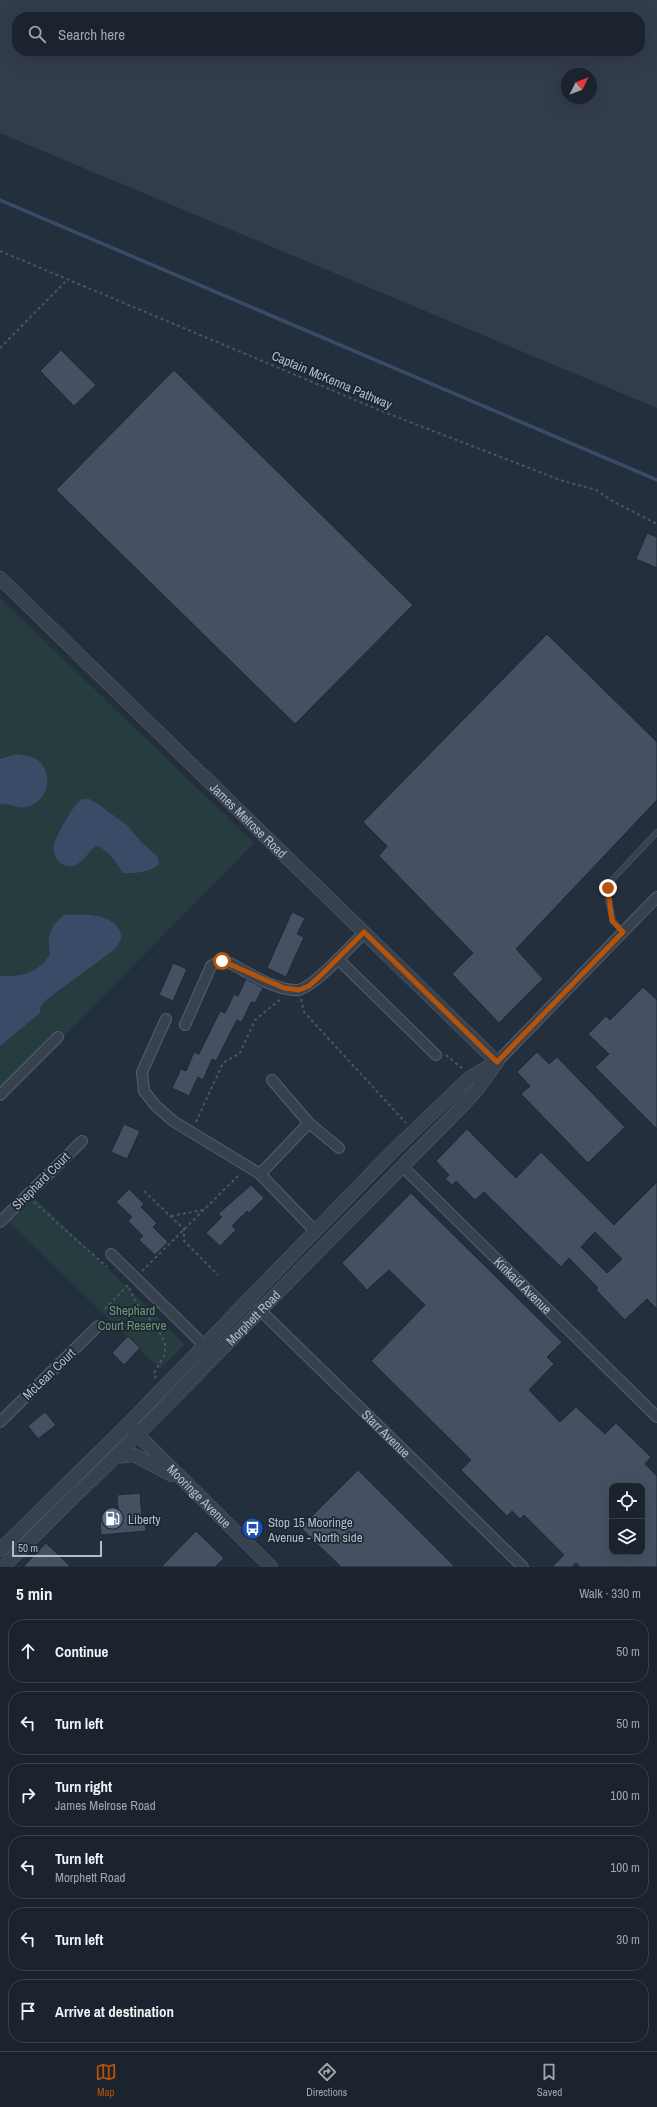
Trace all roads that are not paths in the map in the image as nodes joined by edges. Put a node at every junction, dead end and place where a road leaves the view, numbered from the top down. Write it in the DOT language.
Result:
graph roads {
  1 [pos="0,578"];
  2 [pos="657,832"];
  3 [pos="657,897"];
  4 [pos="364,932"];
  5 [pos="623,932"];
  6 [pos="338,958"];
  7 [pos="166,1019"];
  8 [pos="185,1025"];
  9 [pos="58,1037"];
  10 [pos="436,1055"];
  11 [pos="497,1062"];
  12 [pos="272,1080"];
  13 [pos="0,1095"];
  14 [pos="309,1123"];
  15 [pos="82,1141"];
  16 [pos="338,1148"];
  17 [pos="390,1154"];
  18 [pos="402,1166"];
  19 [pos="260,1174"];
  20 [pos="0,1222"];
  21 [pos="316,1232"];
  22 [pos="111,1254"];
  23 [pos="255,1304"];
  24 [pos="98,1326"];
  25 [pos="205,1346"];
  26 [pos="657,1417"];
  27 [pos="0,1422"];
  28 [pos="127,1425"];
  29 [pos="138,1434"];
  30 [pos="114,1457"];
  31 [pos="205,1501"];
  32 [pos="0,1550"];
  33 [pos="2,1567"];
  34 [pos="271,1567"];
  35 [pos="523,1567"];
  1 -- 4 [label="street, James Melrose Road"];
  2 -- 5 [label="lane"];
  3 -- 5 [label="street, Morphett Road"];
  4 -- 6 [label="street"];
  4 -- 11 [label="street, James Melrose Road"];
  5 -- 11 [label="street, Morphett Road"];
  6 -- 8 [label="street"];
  6 -- 10 [label="street"];
  7 -- 19 [label="street"];
  9 -- 13 [label="street"];
  11 -- 17 [label="street, Morphett Road"];
  11 -- 18 [label="street, Morphett Road"];
  12 -- 14 [label="street"];
  14 -- 16 [label="street"];
  14 -- 19 [label="street"];
  15 -- 20 [label="street, Shephard Court"];
  17 -- 18 [label="street, Kinkaid Avenue"];
  17 -- 21 [label="street, Morphett Road"];
  18 -- 23 [label="street, Morphett Road"];
  18 -- 26 [label="street, Kinkaid Avenue"];
  19 -- 21 [label="street"];
  21 -- 23 [label="street, Morphett Road"];
  22 -- 25 [label="street"];
  23 -- 25 [label="street, Morphett Road"];
  23 -- 29 [label="street, Morphett Road"];
  23 -- 35 [label="street, Starr Avenue"];
  24 -- 27 [label="street, McLean Court"];
  25 -- 28 [label="street, Morphett Road"];
  28 -- 29 [label="street, Mooringe Avenue"];
  28 -- 32 [label="street, Morphett Road"];
  29 -- 30 [label="street, Morphett Road"];
  29 -- 31 [label="street, Mooringe Avenue"];
  30 -- 31 [label="street"];
  30 -- 33 [label="street, Morphett Road"];
  31 -- 34 [label="street, Mooringe Avenue"];
}
